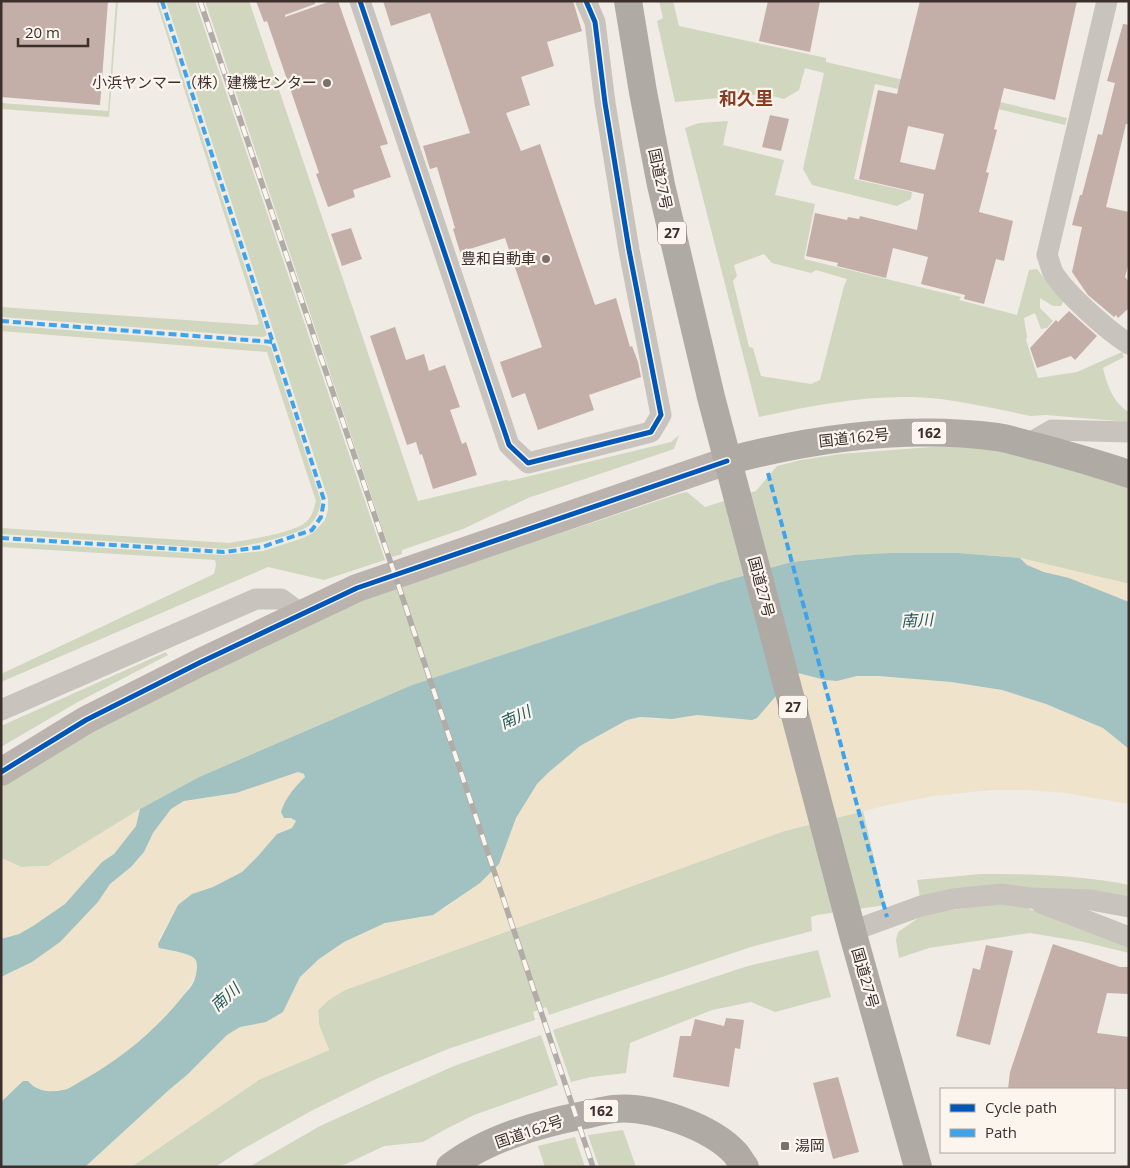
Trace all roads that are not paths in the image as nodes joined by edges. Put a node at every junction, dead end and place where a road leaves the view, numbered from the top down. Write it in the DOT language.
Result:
graph roads {
  1 [pos="360,1"];
  2 [pos="586,1"];
  3 [pos="628,1"];
  4 [pos="1107,1"];
  5 [pos="1129,344"];
  6 [pos="1129,432"];
  7 [pos="1028,444"];
  8 [pos="727,461"];
  9 [pos="1129,474"];
  10 [pos="301,614"];
  11 [pos="1,710"];
  12 [pos="1,772"];
  13 [pos="1029,898"];
  14 [pos="1129,907"];
  15 [pos="850,923"];
  16 [pos="1129,937"];
  17 [pos="450,1167"];
  18 [pos="745,1167"];
  19 [pos="918,1167"];
  1 -- 2 [label="street"];
  3 -- 8 [label="highway, 国道27号 / 27"];
  4 -- 5 [label="street"];
  6 -- 7 [label="street"];
  7 -- 8 [label="highway, 国道162号 / 162"];
  7 -- 9 [label="highway, 国道162号 / 162"];
  8 -- 10 [label="street"];
  8 -- 15 [label="highway, 国道27号 / 27"];
  10 -- 11 [label="street"];
  10 -- 12 [label="street"];
  13 -- 14 [label="street"];
  13 -- 15 [label="street"];
  13 -- 16 [label="street"];
  15 -- 19 [label="highway, 国道27号 / 27"];
  17 -- 18 [label="highway, 国道162号 / 162"];
}
